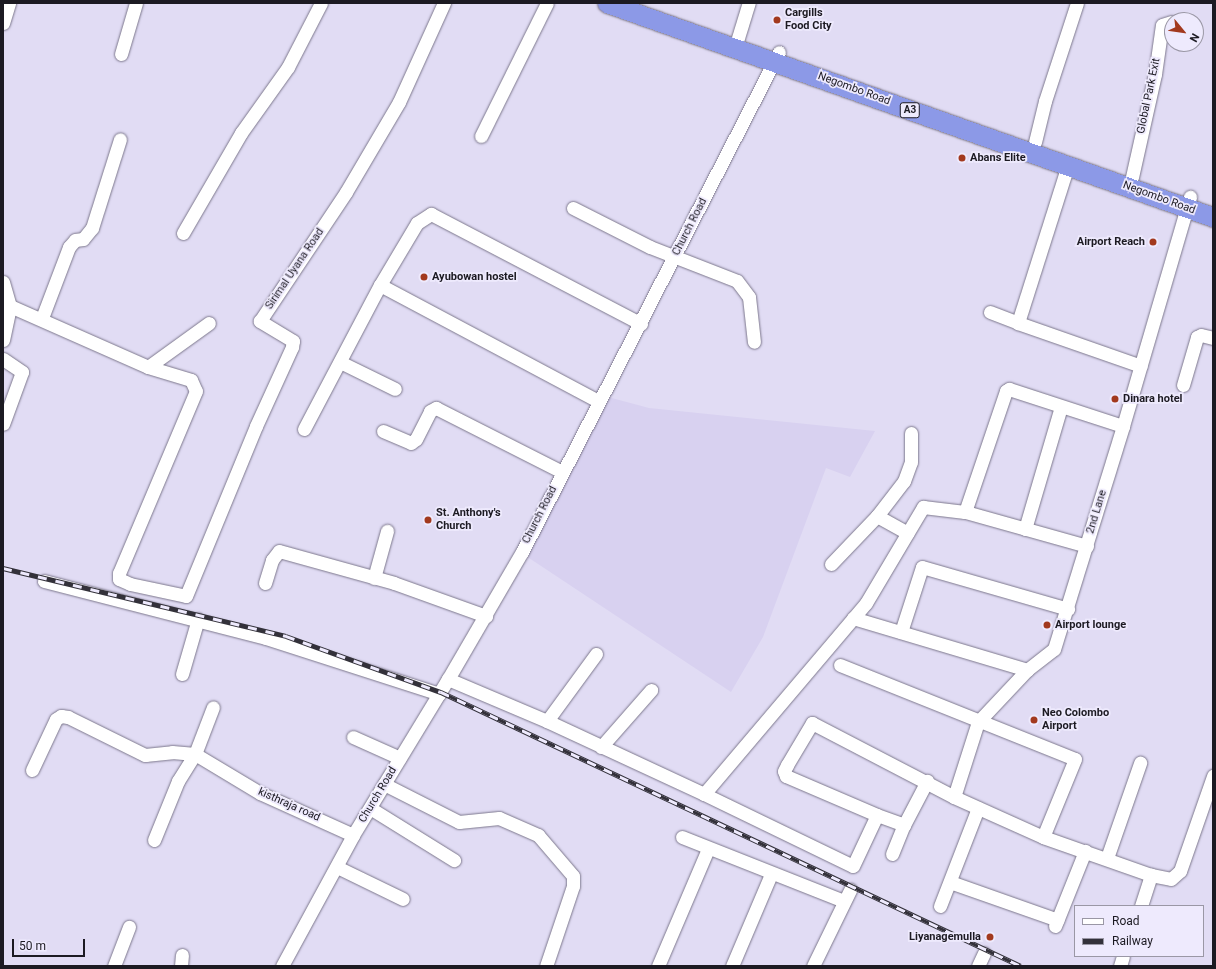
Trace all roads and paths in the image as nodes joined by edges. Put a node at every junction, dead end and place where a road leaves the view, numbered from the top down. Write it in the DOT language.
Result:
graph roads {
  1 [pos="9,3"];
  2 [pos="136,3"];
  3 [pos="321,3"];
  4 [pos="444,3"];
  5 [pos="547,3"];
  6 [pos="607,3"];
  7 [pos="638,3"];
  8 [pos="749,3"];
  9 [pos="1078,3"];
  10 [pos="3,23"];
  11 [pos="1164,24"];
  12 [pos="738,38"];
  13 [pos="121,54"];
  14 [pos="777,56"];
  15 [pos="481,136"];
  16 [pos="120,139"];
  17 [pos="1035,142"];
  18 [pos="1068,165"];
  19 [pos="1132,177"];
  20 [pos="1188,202"];
  21 [pos="1213,205"];
  22 [pos="572,208"];
  23 [pos="1213,217"];
  24 [pos="183,233"];
  25 [pos="676,255"];
  26 [pos="3,282"];
  27 [pos="380,285"];
  28 [pos="10,306"];
  29 [pos="990,312"];
  30 [pos="42,318"];
  31 [pos="208,323"];
  32 [pos="1018,323"];
  33 [pos="641,324"];
  34 [pos="1213,338"];
  35 [pos="3,340"];
  36 [pos="754,342"];
  37 [pos="3,359"];
  38 [pos="340,362"];
  39 [pos="1141,366"];
  40 [pos="148,367"];
  41 [pos="1183,385"];
  42 [pos="395,389"];
  43 [pos="598,401"];
  44 [pos="1061,408"];
  45 [pos="3,424"];
  46 [pos="1123,426"];
  47 [pos="304,430"];
  48 [pos="383,431"];
  49 [pos="911,433"];
  50 [pos="562,472"];
  51 [pos="965,512"];
  52 [pos="877,516"];
  53 [pos="1025,529"];
  54 [pos="387,531"];
  55 [pos="908,534"];
  56 [pos="1087,546"];
  57 [pos="831,564"];
  58 [pos="374,578"];
  59 [pos="44,581"];
  60 [pos="265,583"];
  61 [pos="1068,609"];
  62 [pos="486,616"];
  63 [pos="853,618"];
  64 [pos="198,619"];
  65 [pos="900,632"];
  66 [pos="596,654"];
  67 [pos="840,665"];
  68 [pos="1027,670"];
  69 [pos="182,674"];
  70 [pos="448,679"];
  71 [pos="651,690"];
  72 [pos="439,694"];
  73 [pos="213,708"];
  74 [pos="547,721"];
  75 [pos="978,722"];
  76 [pos="353,737"];
  77 [pos="601,747"];
  78 [pos="195,754"];
  79 [pos="400,758"];
  80 [pos="1140,763"];
  81 [pos="32,770"];
  82 [pos="1213,776"];
  83 [pos="927,781"];
  84 [pos="384,784"];
  85 [pos="704,794"];
  86 [pos="954,797"];
  87 [pos="370,808"];
  88 [pos="978,808"];
  89 [pos="877,815"];
  90 [pos="904,825"];
  91 [pos="353,835"];
  92 [pos="682,837"];
  93 [pos="1042,837"];
  94 [pos="154,840"];
  95 [pos="708,849"];
  96 [pos="1085,851"];
  97 [pos="892,854"];
  98 [pos="1106,858"];
  99 [pos="454,860"];
  100 [pos="337,867"];
  101 [pos="771,874"];
  102 [pos="1152,875"];
  103 [pos="950,882"];
  104 [pos="403,899"];
  105 [pos="1141,905"];
  106 [pos="940,906"];
  107 [pos="129,927"];
  108 [pos="984,953"];
  109 [pos="114,966"];
  110 [pos="282,966"];
  111 [pos="546,966"];
  112 [pos="658,966"];
  113 [pos="732,966"];
  114 [pos="813,966"];
  115 [pos="978,966"];
  1 -- 10 [label="street"];
  2 -- 13 [label="street"];
  3 -- 24 [label="street"];
  4 -- 40 [label="street, Sirimal Uyana Road"];
  5 -- 15 [label="street"];
  6 -- 14 [label="highway, Negombo Road / A3"];
  7 -- 12 [label="highway, Negombo Road / A3"];
  8 -- 12 [label="street"];
  9 -- 17 [label="street"];
  11 -- 19 [label="street, Global Park Exit"];
  12 -- 14 [label="highway, Negombo Road / A3"];
  14 -- 17 [label="highway, Negombo Road / A3"];
  14 -- 18 [label="highway, Negombo Road / A3"];
  14 -- 25 [label="street, Church Road"];
  16 -- 30 [label="street"];
  17 -- 19 [label="highway, Negombo Road / A3"];
  18 -- 20 [label="highway, Negombo Road / A3"];
  18 -- 32 [label="street"];
  19 -- 20 [label="highway, Negombo Road / A3"];
  20 -- 21 [label="highway, Negombo Road / A3"];
  20 -- 23 [label="highway, Negombo Road / A3"];
  20 -- 39 [label="street, 2nd Lane"];
  22 -- 25 [label="street"];
  25 -- 33 [label="street, Church Road"];
  25 -- 36 [label="street"];
  26 -- 28 [label="street"];
  27 -- 33 [label="street"];
  27 -- 38 [label="street"];
  27 -- 43 [label="street"];
  28 -- 30 [label="street"];
  28 -- 35 [label="street"];
  29 -- 32 [label="street"];
  30 -- 40 [label="street"];
  31 -- 40 [label="street"];
  32 -- 39 [label="street"];
  33 -- 43 [label="street, Church Road"];
  34 -- 41 [label="street"];
  37 -- 45 [label="street"];
  38 -- 42 [label="street"];
  38 -- 47 [label="street"];
  39 -- 46 [label="street, 2nd Lane"];
  43 -- 50 [label="street, Church Road"];
  44 -- 46 [label="street"];
  44 -- 51 [label="street"];
  44 -- 53 [label="street"];
  46 -- 56 [label="street, 2nd Lane"];
  48 -- 50 [label="street"];
  49 -- 52 [label="street"];
  50 -- 62 [label="street, Church Road"];
  51 -- 53 [label="street"];
  51 -- 55 [label="street"];
  52 -- 55 [label="street"];
  52 -- 57 [label="street"];
  53 -- 56 [label="street"];
  54 -- 58 [label="street"];
  55 -- 63 [label="street"];
  56 -- 61 [label="street, 2nd Lane"];
  58 -- 60 [label="street"];
  58 -- 62 [label="street"];
  59 -- 64 [label="street"];
  61 -- 65 [label="street"];
  61 -- 68 [label="street, 2nd Lane"];
  62 -- 70 [label="street, Church Road"];
  63 -- 65 [label="street"];
  63 -- 85 [label="street"];
  64 -- 69 [label="street"];
  64 -- 72 [label="street"];
  65 -- 68 [label="street"];
  66 -- 74 [label="street"];
  67 -- 75 [label="street"];
  68 -- 75 [label="street, 2nd Lane"];
  70 -- 72 [label="street, Church Road"];
  70 -- 74 [label="street"];
  71 -- 77 [label="street"];
  72 -- 79 [label="street, Church Road"];
  73 -- 78 [label="street"];
  74 -- 77 [label="street"];
  75 -- 86 [label="street, 2nd Lane"];
  75 -- 93 [label="street"];
  76 -- 79 [label="street"];
  77 -- 85 [label="street"];
  78 -- 81 [label="street"];
  78 -- 91 [label="street, kisthraja road"];
  78 -- 94 [label="street"];
  79 -- 84 [label="street, Church Road"];
  80 -- 98 [label="street"];
  82 -- 102 [label="street"];
  83 -- 86 [label="street"];
  83 -- 89 [label="street"];
  83 -- 90 [label="street"];
  84 -- 87 [label="street, Church Road"];
  84 -- 111 [label="street"];
  85 -- 89 [label="street"];
  86 -- 88 [label="street"];
  87 -- 91 [label="street, Church Road"];
  87 -- 99 [label="street"];
  88 -- 93 [label="street"];
  88 -- 103 [label="street"];
  89 -- 90 [label="street"];
  90 -- 97 [label="street"];
  91 -- 100 [label="street, Church Road"];
  92 -- 95 [label="street"];
  93 -- 96 [label="street"];
  95 -- 101 [label="street"];
  95 -- 112 [label="street"];
  96 -- 98 [label="street"];
  96 -- 103 [label="street"];
  98 -- 102 [label="street"];
  100 -- 104 [label="street"];
  100 -- 110 [label="street, Church Road"];
  101 -- 113 [label="street"];
  101 -- 114 [label="street"];
  102 -- 105 [label="street"];
  103 -- 106 [label="street"];
  107 -- 109 [label="street"];
  108 -- 115 [label="street"];
}
